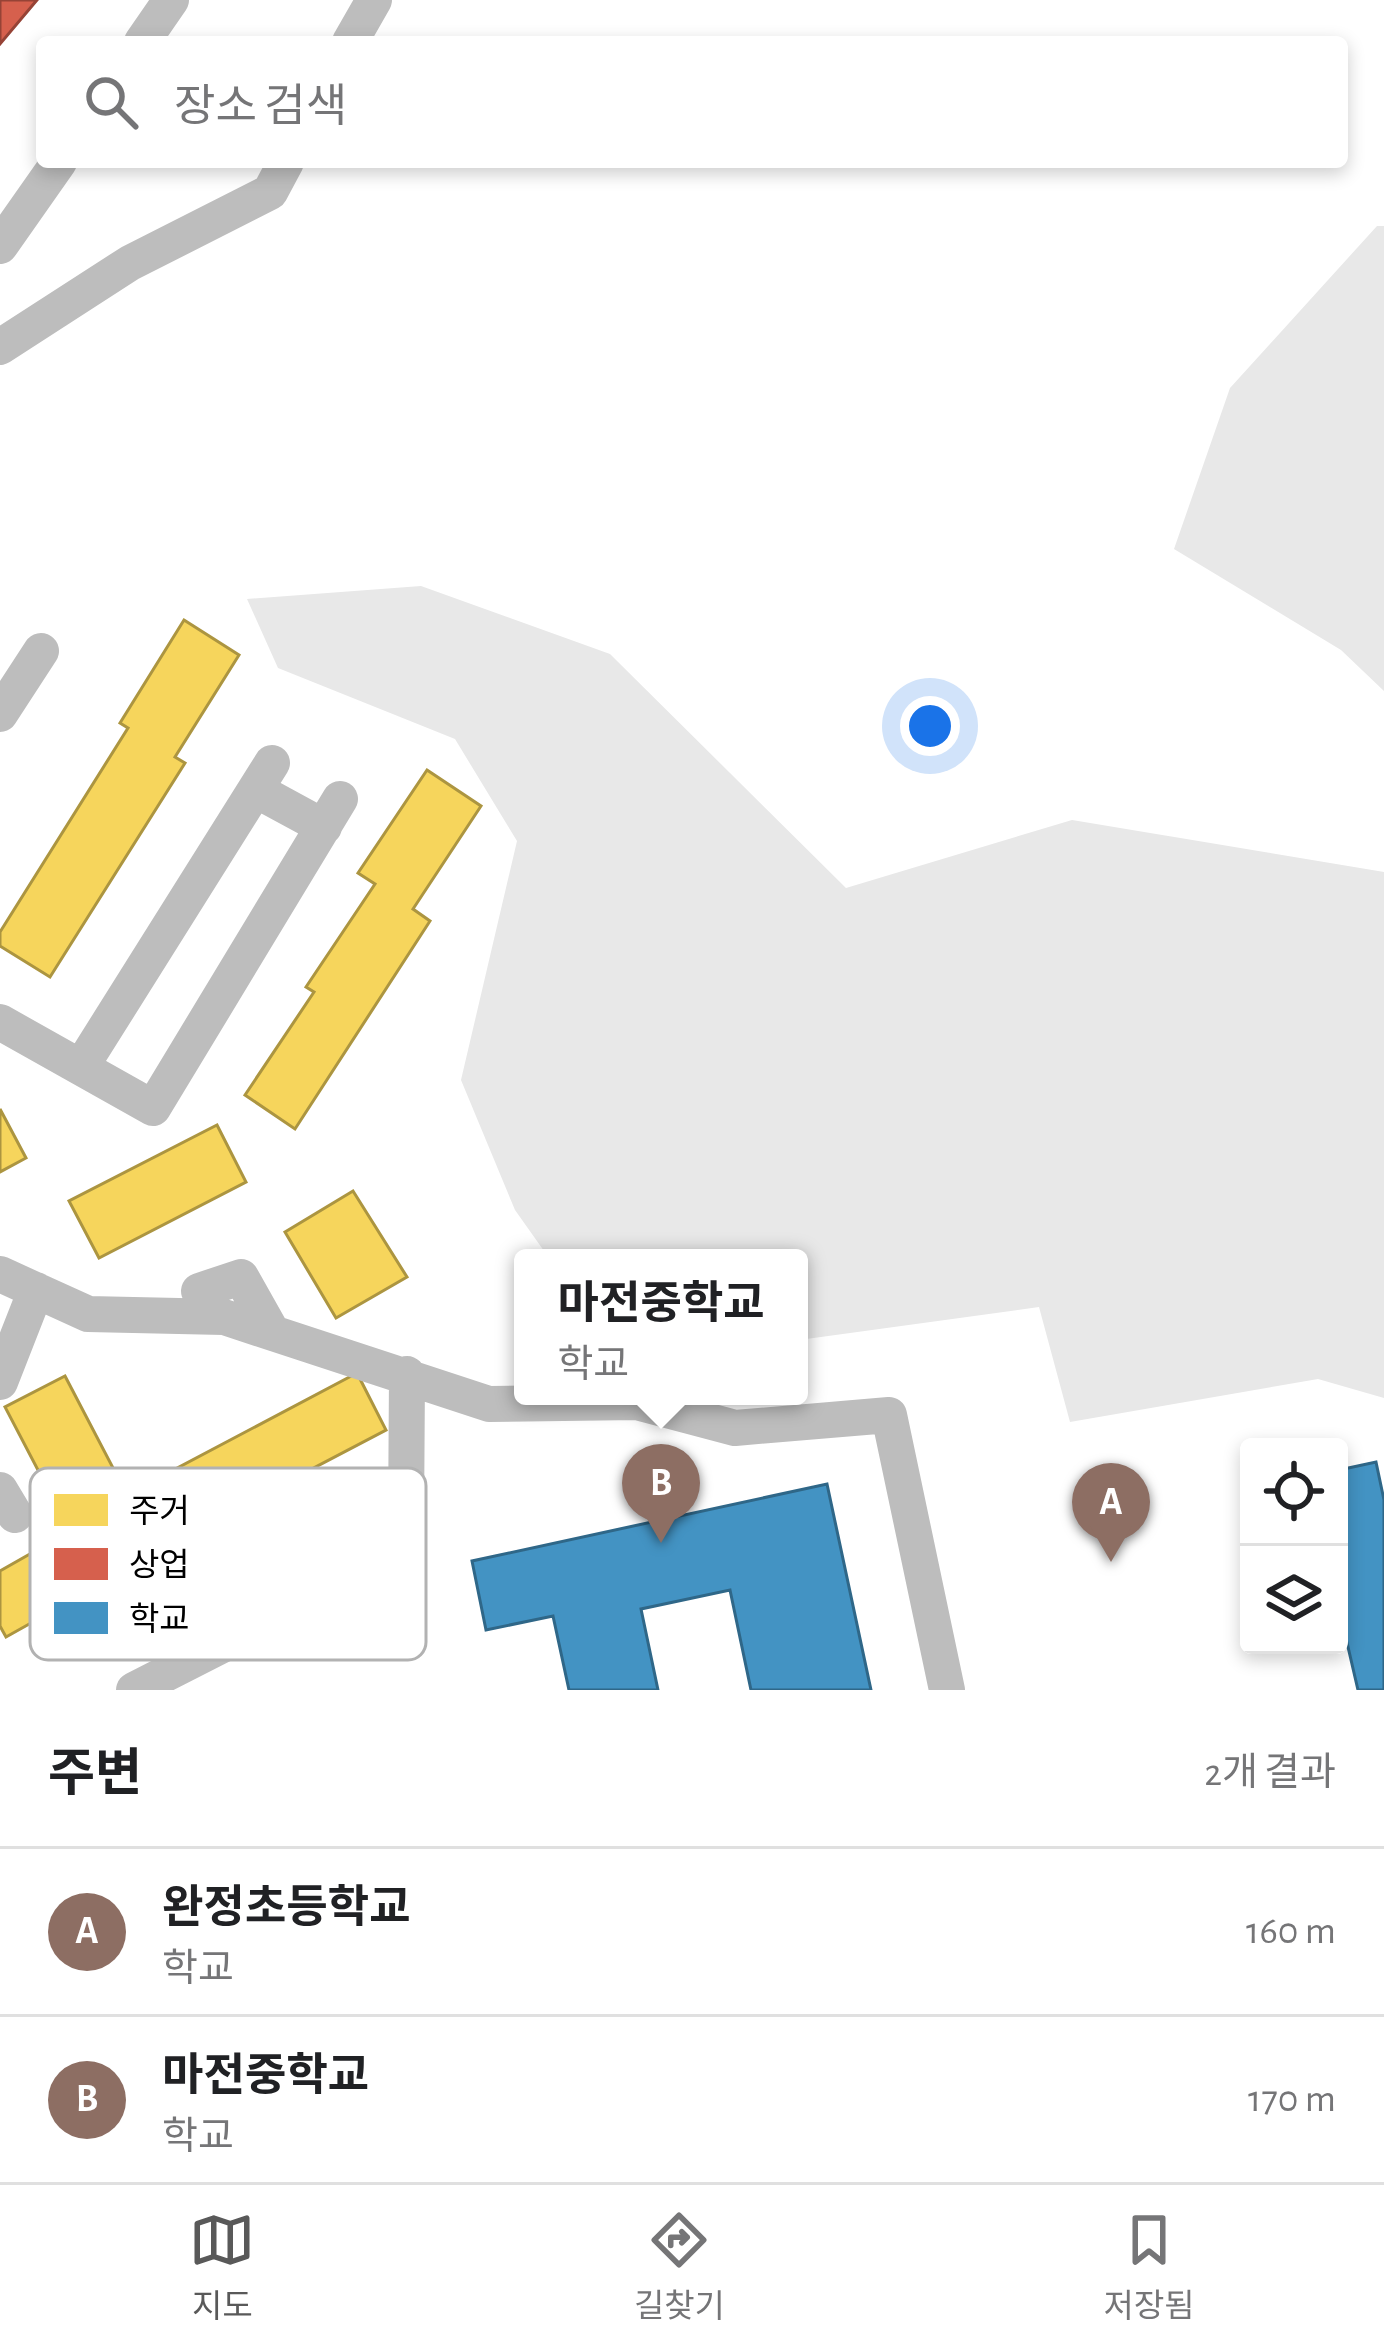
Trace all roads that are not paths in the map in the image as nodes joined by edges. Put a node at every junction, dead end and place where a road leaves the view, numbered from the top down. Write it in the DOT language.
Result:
graph roads {
  1 [pos="171,0"];
  2 [pos="374,0"];
  3 [pos="146,36"];
  4 [pos="353,36"];
  5 [pos="54,168"];
  6 [pos="283,168"];
  7 [pos="0,246"];
  8 [pos="0,347"];
  9 [pos="41,651"];
  10 [pos="0,715"];
  11 [pos="0,1022"];
  12 [pos="81,1067"];
  13 [pos="0,1274"];
  14 [pos="35,1290"];
  15 [pos="200,1291"];
  16 [pos="272,1332"];
  17 [pos="407,1374"];
  18 [pos="0,1382"];
  19 [pos="514,1404"];
  20 [pos="648,1405"];
  21 [pos="406,1468"];
  22 [pos="193,1660"];
  23 [pos="134,1690"];
  24 [pos="947,1690"];
  1 -- 3 [label="street"];
  2 -- 4 [label="street"];
  5 -- 7 [label="street"];
  6 -- 8 [label="street"];
  9 -- 10 [label="street"];
  11 -- 12 [label="street"];
  12 -- 12 [label="street"];
  13 -- 14 [label="street"];
  14 -- 16 [label="street"];
  14 -- 18 [label="street"];
  15 -- 16 [label="street"];
  16 -- 17 [label="street"];
  17 -- 19 [label="street"];
  17 -- 21 [label="street"];
  20 -- 24 [label="street"];
  22 -- 23 [label="street"];
}
